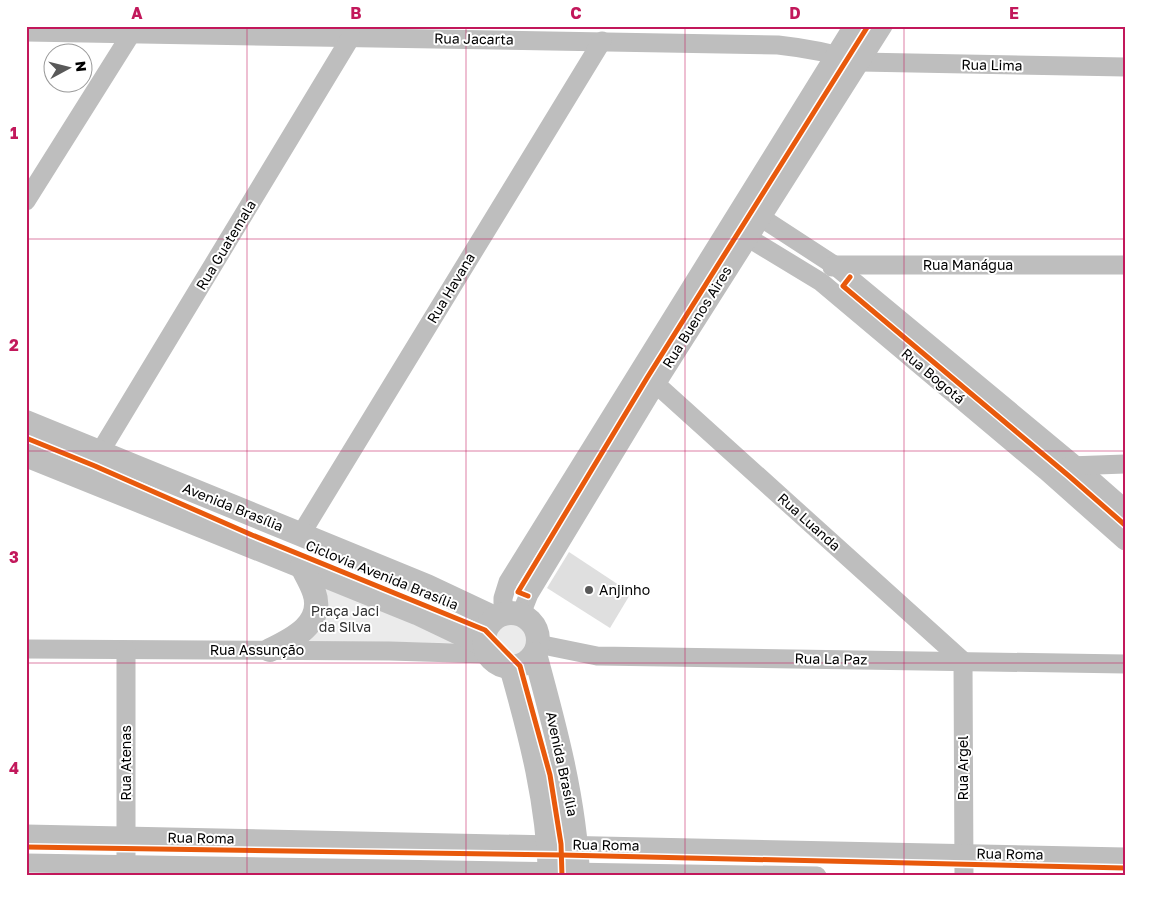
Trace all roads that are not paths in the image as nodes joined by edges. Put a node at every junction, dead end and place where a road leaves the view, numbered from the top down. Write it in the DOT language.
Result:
graph roads {
  1 [pos="852,26"];
  2 [pos="883,26"];
  3 [pos="270,31"];
  4 [pos="26,32"];
  5 [pos="131,34"];
  6 [pos="351,38"];
  7 [pos="602,42"];
  8 [pos="836,54"];
  9 [pos="860,62"];
  10 [pos="1125,67"];
  11 [pos="26,201"];
  12 [pos="741,206"];
  13 [pos="761,217"];
  14 [pos="730,226"];
  15 [pos="748,237"];
  16 [pos="834,265"];
  17 [pos="1125,265"];
  18 [pos="820,282"];
  19 [pos="638,371"];
  20 [pos="656,384"];
  21 [pos="26,422"];
  22 [pos="100,452"];
  23 [pos="26,454"];
  24 [pos="1125,464"];
  25 [pos="1075,465"];
  26 [pos="1046,471"];
  27 [pos="87,480"];
  28 [pos="1125,509"];
  29 [pos="301,534"];
  30 [pos="1125,542"];
  31 [pos="302,567"];
  32 [pos="506,615"];
  33 [pos="26,649"];
  34 [pos="486,649"];
  35 [pos="536,649"];
  36 [pos="126,650"];
  37 [pos="270,650"];
  38 [pos="963,661"];
  39 [pos="1125,664"];
  40 [pos="510,667"];
  41 [pos="26,834"];
  42 [pos="126,837"];
  43 [pos="548,844"];
  44 [pos="577,845"];
  45 [pos="964,853"];
  46 [pos="1125,857"];
  47 [pos="26,863"];
  48 [pos="126,870"];
  49 [pos="550,873"];
  50 [pos="578,873"];
  51 [pos="817,876"];
  52 [pos="964,876"];
  1 -- 8 [label="street, Rua Buenos Aires"];
  2 -- 9 [label="street, Rua Buenos Aires"];
  3 -- 5 [label="street, Rua Jacarta"];
  3 -- 6 [label="street, Rua Jacarta"];
  4 -- 5 [label="street, Rua Jacarta"];
  5 -- 11 [label="street"];
  6 -- 7 [label="street, Rua Jacarta"];
  6 -- 22 [label="street, Rua Guatemala"];
  7 -- 8 [label="street, Rua Jacarta"];
  7 -- 29 [label="street, Rua Havana"];
  8 -- 9 [label="street, Rua Jacarta"];
  8 -- 12 [label="street, Rua Buenos Aires"];
  9 -- 10 [label="street, Rua Lima"];
  9 -- 13 [label="street, Rua Buenos Aires"];
  12 -- 13 [label="street, Rua Bogotá"];
  12 -- 14 [label="street, Rua Buenos Aires"];
  13 -- 15 [label="street, Rua Buenos Aires"];
  13 -- 16 [label="street, Rua Bogotá"];
  14 -- 15 [label="street, Rua Bogotá"];
  14 -- 19 [label="street, Rua Buenos Aires"];
  15 -- 18 [label="street, Rua Bogotá"];
  15 -- 20 [label="street, Rua Buenos Aires"];
  16 -- 17 [label="street, Rua Manágua"];
  16 -- 18 [label="street"];
  16 -- 25 [label="street, Rua Bogotá"];
  18 -- 26 [label="street, Rua Bogotá"];
  19 -- 20 [label="street, Rua Luanda"];
  19 -- 32 [label="street, Rua Buenos Aires"];
  20 -- 32 [label="street, Rua Buenos Aires"];
  20 -- 38 [label="street, Rua Luanda"];
  21 -- 22 [label="street, Avenida Brasília"];
  22 -- 27 [label="street, Rua Guatemala"];
  22 -- 29 [label="street, Avenida Brasília"];
  23 -- 27 [label="street"];
  24 -- 25 [label="street"];
  25 -- 26 [label="street"];
  25 -- 28 [label="street, Rua Bogotá"];
  26 -- 30 [label="street, Rua Bogotá"];
  27 -- 31 [label="street"];
  29 -- 32 [label="street, Avenida Brasília"];
  31 -- 34 [label="street"];
  31 -- 37 [label="street"];
  32 -- 34 [label="street"];
  32 -- 35 [label="street"];
  33 -- 36 [label="street, Rua Assunção"];
  34 -- 37 [label="street, Rua Assunção"];
  34 -- 40 [label="street"];
  35 -- 38 [label="street, Rua La Paz"];
  35 -- 40 [label="street"];
  35 -- 44 [label="street, Avenida Brasília"];
  36 -- 37 [label="street, Rua Assunção"];
  36 -- 42 [label="street, Rua Atenas"];
  38 -- 39 [label="street, Rua La Paz"];
  38 -- 45 [label="street, Rua Argel"];
  40 -- 43 [label="street, Avenida Brasília"];
  41 -- 42 [label="street, Rua Roma"];
  42 -- 43 [label="street, Rua Roma"];
  42 -- 48 [label="street, Rua Atenas"];
  43 -- 44 [label="street, Rua Roma"];
  43 -- 49 [label="street, Avenida Brasília"];
  44 -- 45 [label="street, Rua Roma"];
  44 -- 50 [label="street, Avenida Brasília"];
  45 -- 46 [label="street, Rua Roma"];
  45 -- 52 [label="street, Rua Argel"];
  47 -- 48 [label="street, Rua Roma"];
  48 -- 49 [label="street, Rua Roma"];
  49 -- 50 [label="street, Rua Roma"];
  50 -- 51 [label="street, Rua Roma"];
}
